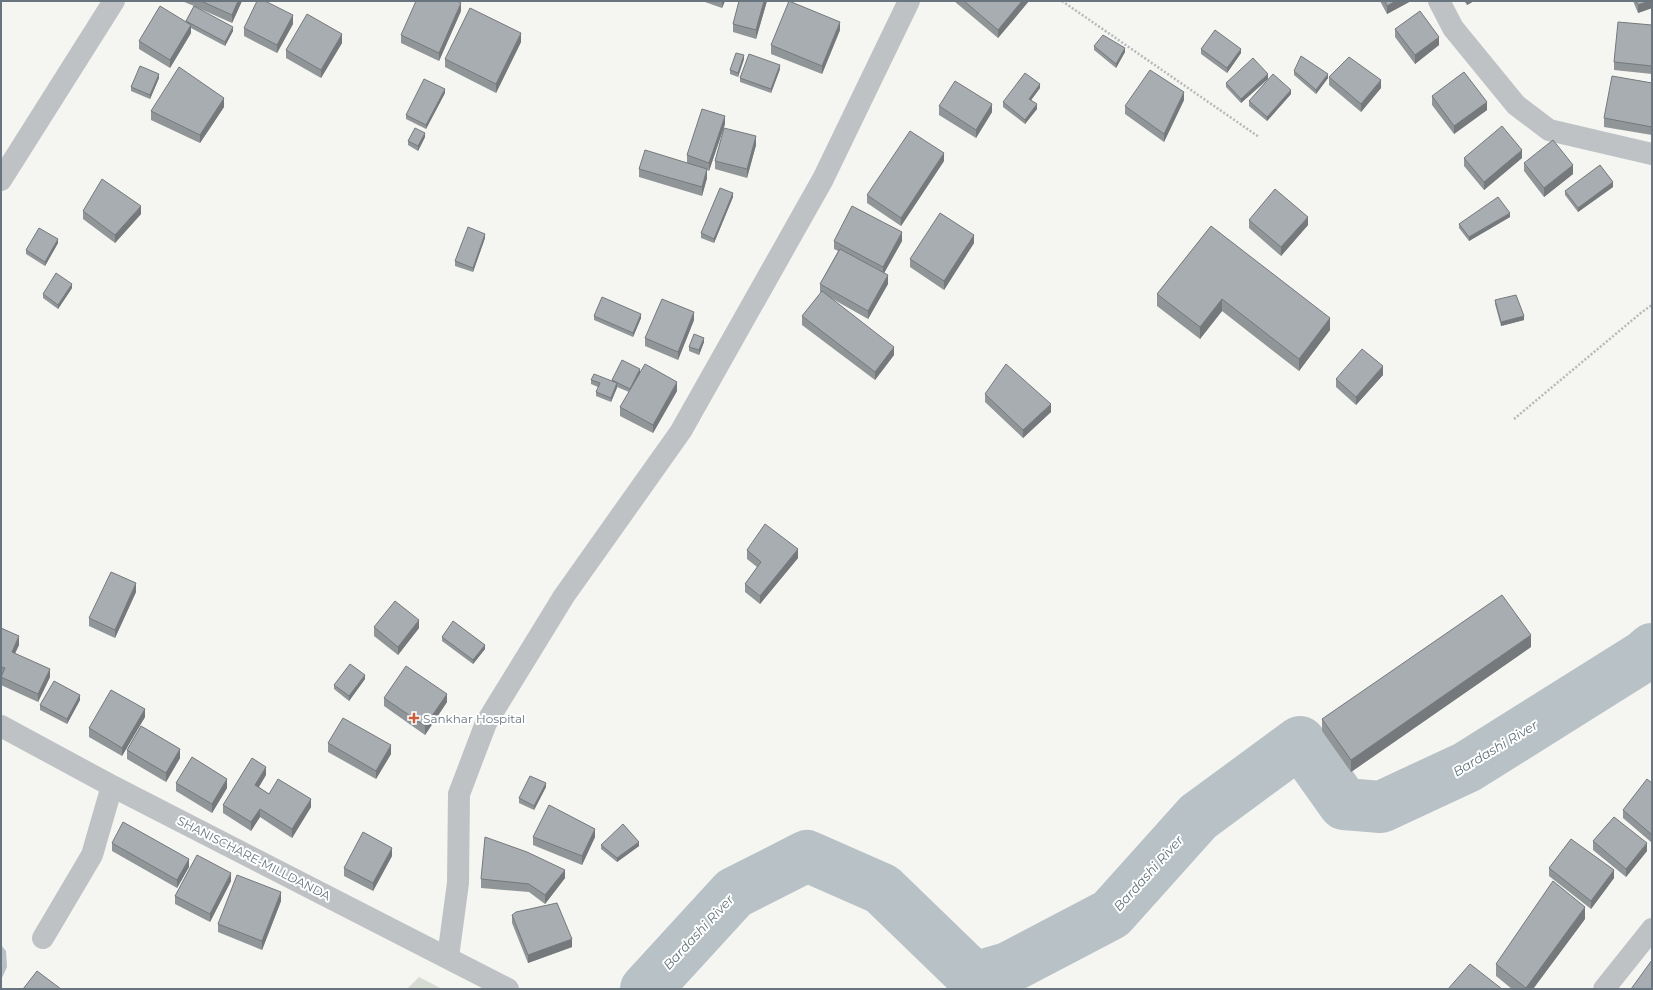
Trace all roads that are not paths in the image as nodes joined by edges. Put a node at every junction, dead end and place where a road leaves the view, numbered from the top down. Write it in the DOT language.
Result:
graph roads {
  1 [pos="114,1"];
  2 [pos="909,1"];
  3 [pos="1438,1"];
  4 [pos="1652,154"];
  5 [pos="1,180"];
  6 [pos="1,726"];
  7 [pos="112,786"];
  8 [pos="1652,929"];
  9 [pos="43,938"];
  10 [pos="448,957"];
  11 [pos="508,989"];
  12 [pos="1604,989"];
  1 -- 5 [label="street"];
  2 -- 10 [label="street"];
  3 -- 4 [label="street"];
  6 -- 7 [label="street, SHANISCHARE-MILLDANDA"];
  7 -- 9 [label="street"];
  7 -- 10 [label="street, SHANISCHARE-MILLDANDA"];
  8 -- 12 [label="street"];
  10 -- 11 [label="street, SHANISCHARE-MILLDANDA"];
}
